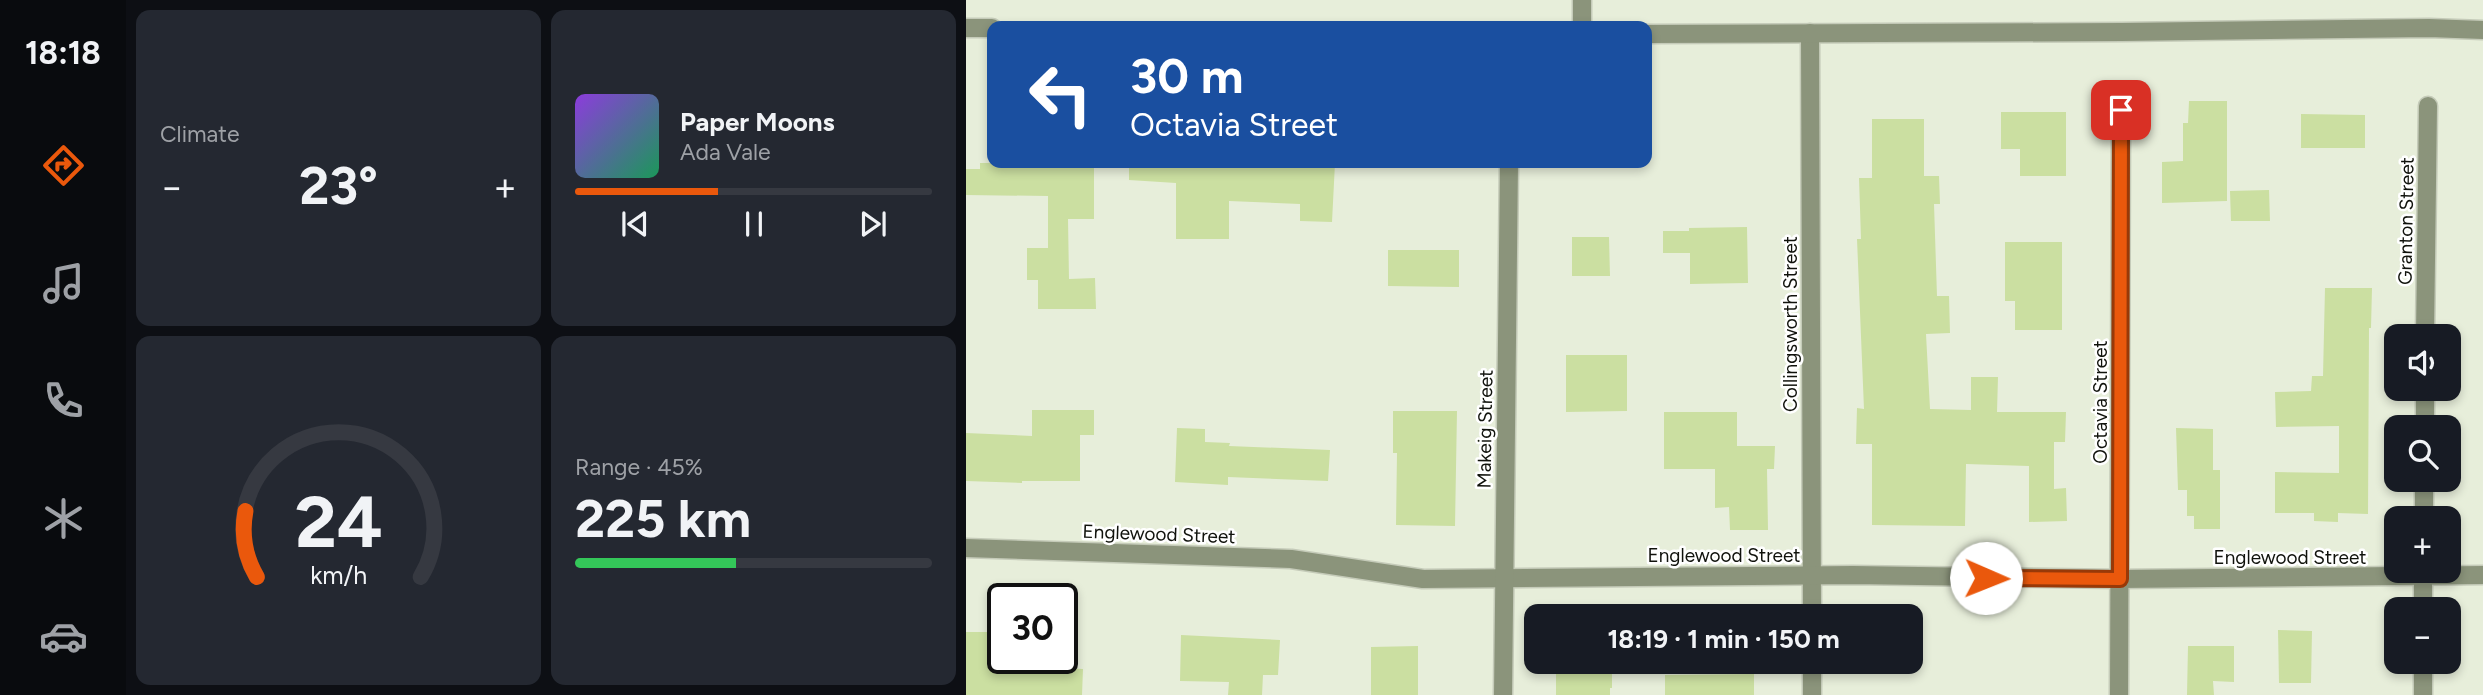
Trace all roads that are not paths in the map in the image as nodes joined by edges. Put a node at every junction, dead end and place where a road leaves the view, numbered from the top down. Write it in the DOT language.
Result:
graph roads {
  1 [pos="1582,0"];
  2 [pos="1582,21"];
  3 [pos="966,28"];
  4 [pos="987,28"];
  5 [pos="2483,30"];
  6 [pos="1810,33"];
  7 [pos="1652,34"];
  8 [pos="2428,106"];
  9 [pos="2121,110"];
  10 [pos="1509,168"];
  11 [pos="2426,324"];
  12 [pos="966,548"];
  13 [pos="2384,575"];
  14 [pos="2461,575"];
  15 [pos="2483,575"];
  16 [pos="1812,576"];
  17 [pos="1504,577"];
  18 [pos="2120,579"];
  19 [pos="1812,604"];
  20 [pos="1812,674"];
  21 [pos="2423,674"];
  22 [pos="1503,695"];
  23 [pos="1812,695"];
  24 [pos="2119,695"];
  25 [pos="2423,695"];
  1 -- 2 [label="street"];
  3 -- 4 [label="street"];
  5 -- 6 [label="street"];
  6 -- 7 [label="street"];
  6 -- 16 [label="street, Collingsworth Street"];
  8 -- 11 [label="street, Granton Street"];
  9 -- 18 [label="street, Octavia Street"];
  10 -- 17 [label="street, Makeig Street"];
  12 -- 17 [label="street, Englewood Street"];
  13 -- 18 [label="street, Englewood Street"];
  14 -- 15 [label="street, Englewood Street"];
  16 -- 17 [label="street, Englewood Street"];
  16 -- 18 [label="street, Englewood Street"];
  16 -- 19 [label="street, Collingsworth Street"];
  17 -- 22 [label="street, Makeig Street"];
  18 -- 24 [label="street, Octavia Street"];
  20 -- 23 [label="street"];
  21 -- 25 [label="street"];
}
